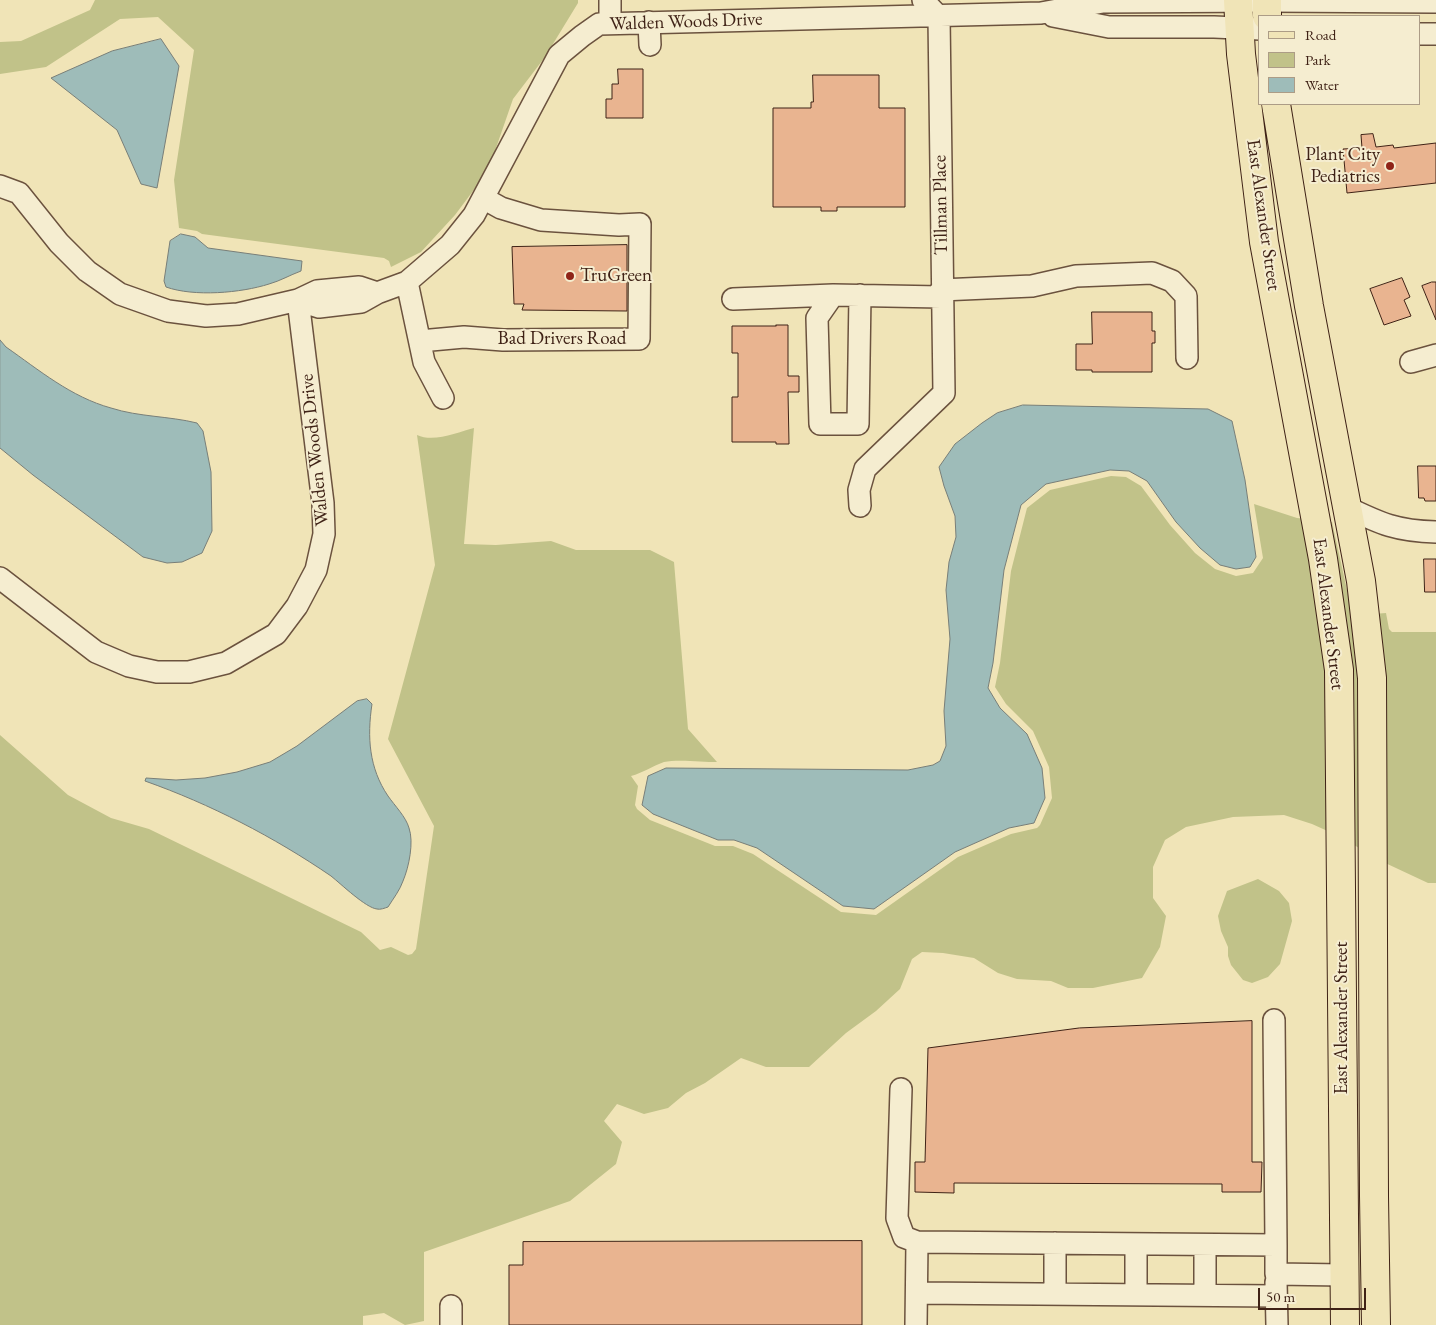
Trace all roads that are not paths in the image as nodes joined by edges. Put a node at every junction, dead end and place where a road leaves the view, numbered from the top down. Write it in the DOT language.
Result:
graph roads {
  1 [pos="610,0"];
  2 [pos="924,0"];
  3 [pos="1238,0"];
  4 [pos="1267,0"];
  5 [pos="1102,1"];
  6 [pos="1436,2"];
  7 [pos="821,9"];
  8 [pos="1041,13"];
  9 [pos="1267,15"];
  10 [pos="939,17"];
  11 [pos="649,22"];
  12 [pos="610,23"];
  13 [pos="1250,29"];
  14 [pos="1421,34"];
  15 [pos="1436,34"];
  16 [pos="650,45"];
  17 [pos="1276,105"];
  18 [pos="0,186"];
  19 [pos="483,198"];
  20 [pos="407,282"];
  21 [pos="942,293"];
  22 [pos="834,295"];
  23 [pos="860,295"];
  24 [pos="733,298"];
  25 [pos="298,300"];
  26 [pos="420,341"];
  27 [pos="1436,355"];
  28 [pos="1187,358"];
  29 [pos="1411,362"];
  30 [pos="443,398"];
  31 [pos="860,506"];
  32 [pos="1346,507"];
  33 [pos="1436,532"];
  34 [pos="0,578"];
  35 [pos="1274,1020"];
  36 [pos="901,1089"];
  37 [pos="917,1242"];
  38 [pos="1055,1243"];
  39 [pos="1136,1244"];
  40 [pos="1205,1245"];
  41 [pos="1276,1246"];
  42 [pos="1276,1274"];
  43 [pos="1343,1275"];
  44 [pos="916,1294"];
  45 [pos="1055,1294"];
  46 [pos="1136,1295"];
  47 [pos="1205,1295"];
  48 [pos="1276,1296"];
  49 [pos="916,1325"];
  50 [pos="1277,1325"];
  51 [pos="1345,1325"];
  52 [pos="1376,1325"];
  1 -- 12 [label="street"];
  2 -- 10 [label="street"];
  3 -- 4 [label="street, Walden Woods Drive"];
  3 -- 5 [label="street, Walden Woods Drive"];
  3 -- 13 [label="main road, East Alexander Street"];
  4 -- 6 [label="street, Walden Woods Drive"];
  4 -- 9 [label="main road"];
  5 -- 8 [label="street, Walden Woods Drive"];
  7 -- 10 [label="street, Walden Woods Drive"];
  7 -- 11 [label="street, Walden Woods Drive"];
  8 -- 10 [label="street, Walden Woods Drive"];
  8 -- 13 [label="street, Walden Woods Drive"];
  10 -- 21 [label="street, Tillman Place"];
  11 -- 12 [label="street, Walden Woods Drive"];
  11 -- 16 [label="street"];
  12 -- 19 [label="street, Walden Woods Drive"];
  13 -- 43 [label="main road, East Alexander Street"];
  14 -- 15 [label="street"];
  17 -- 32 [label="main road, East Alexander Street"];
  18 -- 25 [label="street, Walden Woods Drive"];
  19 -- 20 [label="street, Walden Woods Drive"];
  19 -- 26 [label="street, Bad Drivers Road"];
  20 -- 25 [label="street, Walden Woods Drive"];
  20 -- 26 [label="street"];
  21 -- 23 [label="street"];
  21 -- 28 [label="street"];
  21 -- 31 [label="street, Tillman Place"];
  22 -- 23 [label="street"];
  22 -- 23 [label="street"];
  22 -- 24 [label="street"];
  25 -- 34 [label="street, Walden Woods Drive"];
  26 -- 30 [label="street"];
  27 -- 29 [label="street"];
  32 -- 33 [label="street"];
  32 -- 52 [label="main road, East Alexander Street"];
  35 -- 41 [label="street"];
  36 -- 37 [label="street"];
  37 -- 38 [label="street"];
  37 -- 44 [label="street"];
  38 -- 39 [label="street"];
  38 -- 45 [label="street"];
  39 -- 40 [label="street"];
  39 -- 46 [label="street"];
  40 -- 41 [label="street"];
  40 -- 47 [label="street"];
  41 -- 42 [label="street"];
  42 -- 43 [label="street"];
  42 -- 48 [label="street"];
  43 -- 51 [label="main road, East Alexander Street"];
  44 -- 45 [label="street"];
  44 -- 49 [label="street"];
  45 -- 46 [label="street"];
  46 -- 47 [label="street"];
  47 -- 48 [label="street"];
  48 -- 50 [label="street"];
}
